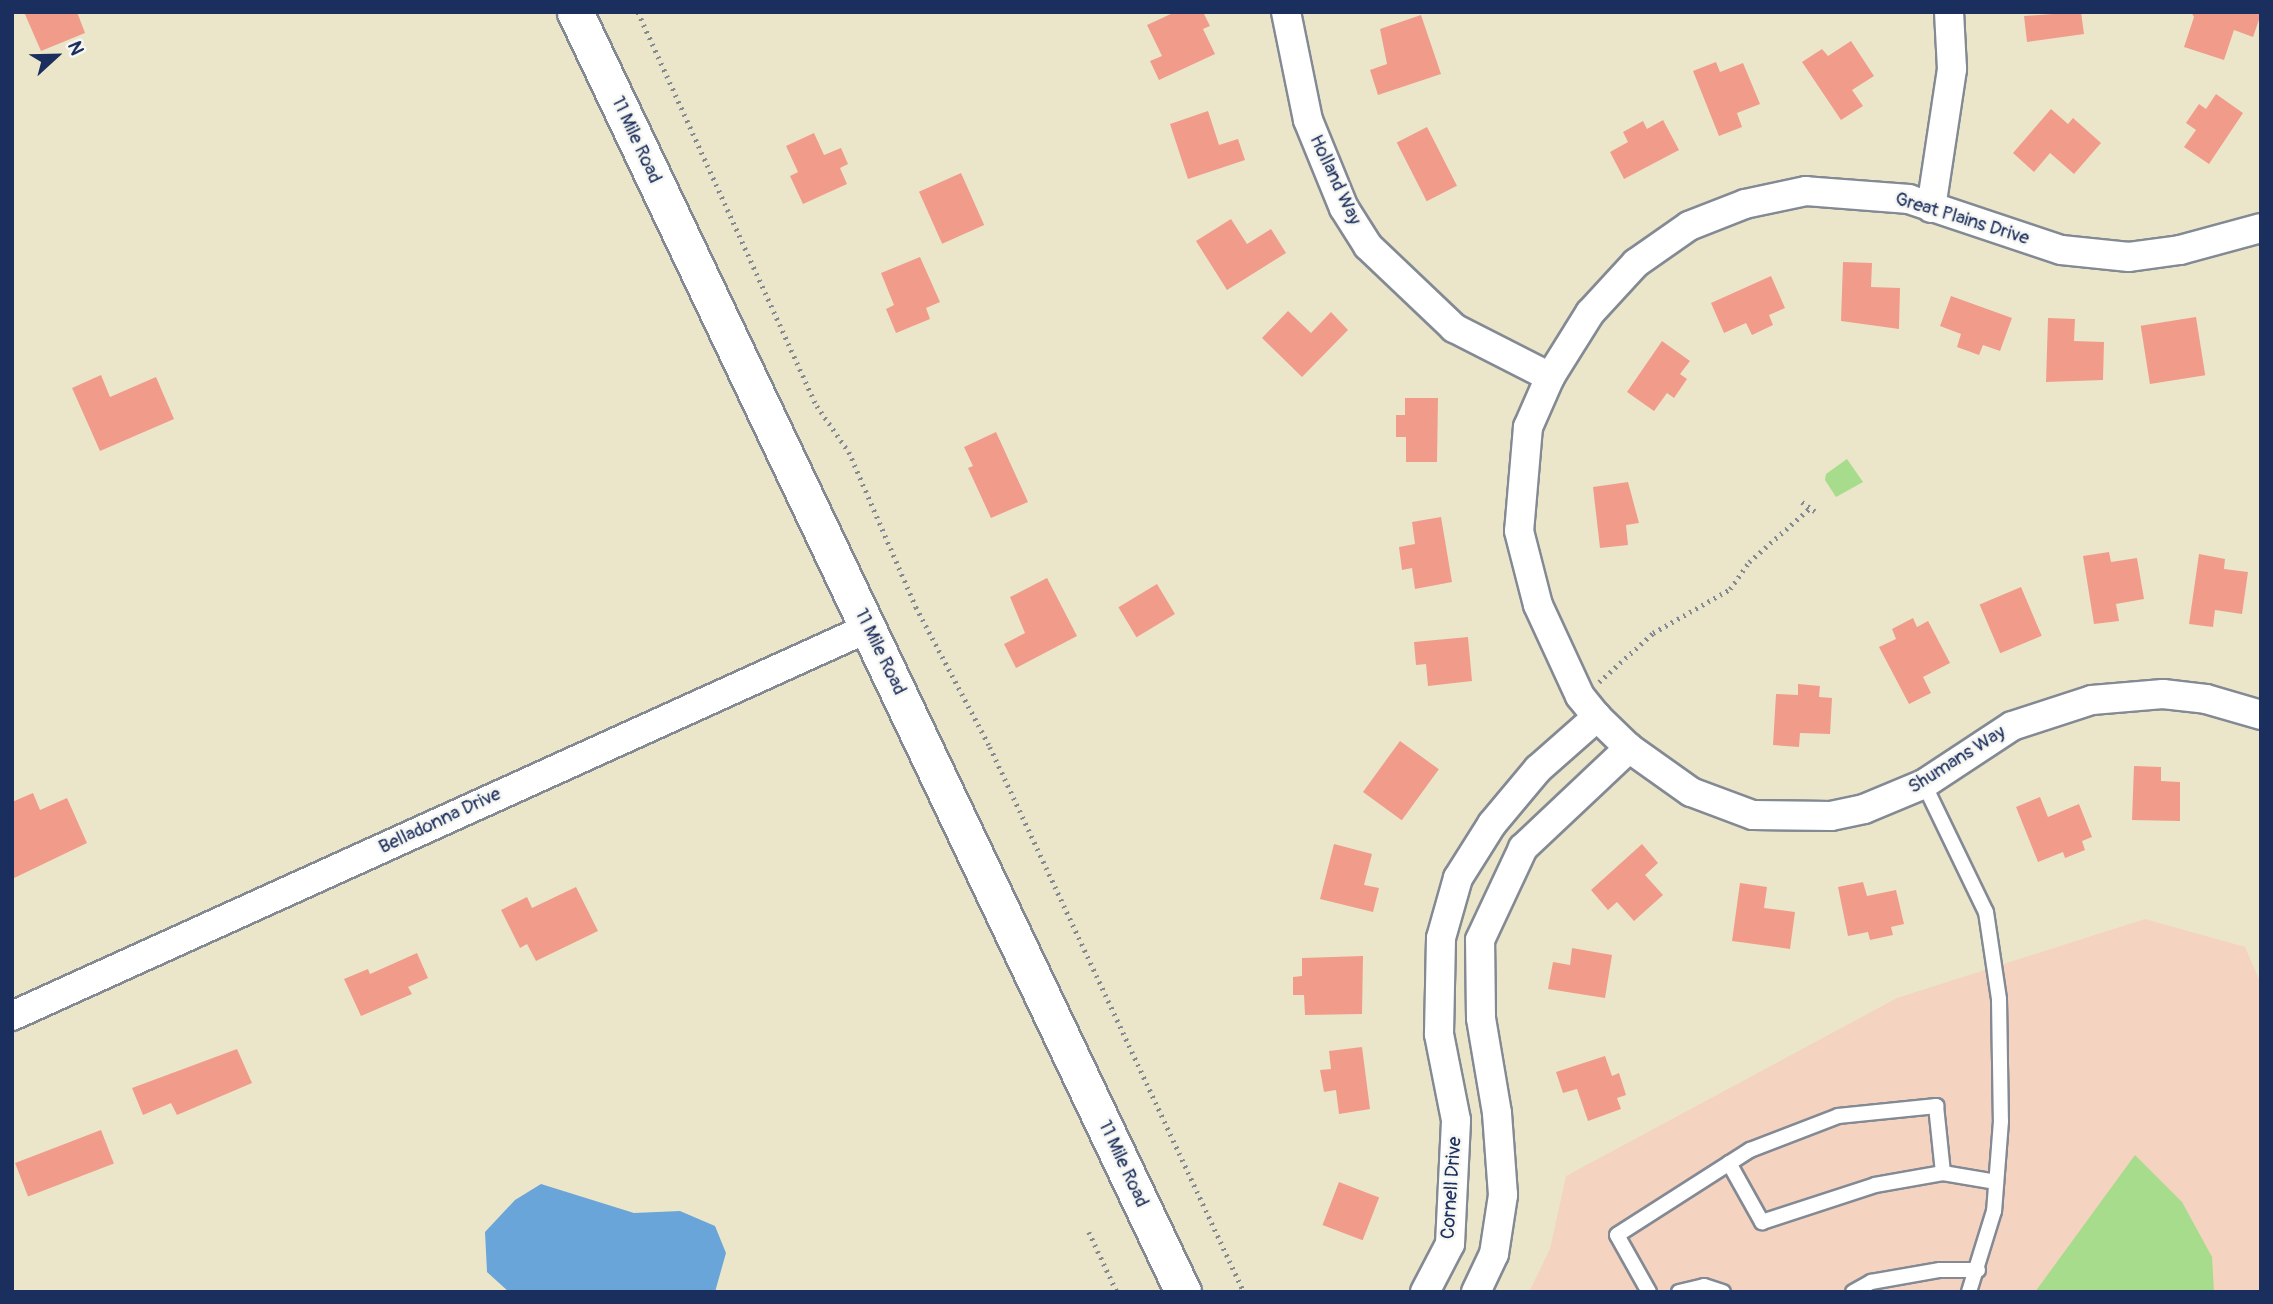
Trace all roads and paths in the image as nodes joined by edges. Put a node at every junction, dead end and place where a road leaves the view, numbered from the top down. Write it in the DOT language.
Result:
graph roads {
  1 [pos="575,12"];
  2 [pos="638,12"];
  3 [pos="1286,12"];
  4 [pos="1949,12"];
  5 [pos="1931,208"];
  6 [pos="2261,228"];
  7 [pos="1550,377"];
  8 [pos="1802,502"];
  9 [pos="1809,509"];
  10 [pos="1815,511"];
  11 [pos="869,628"];
  12 [pos="1589,707"];
  13 [pos="2261,715"];
  14 [pos="1629,748"];
  15 [pos="1924,784"];
  16 [pos="1492,824"];
  17 [pos="1523,848"];
  18 [pos="1441,938"];
  19 [pos="1480,940"];
  20 [pos="12,1016"];
  21 [pos="1497,1113"];
  22 [pos="1456,1120"];
  23 [pos="1729,1163"];
  24 [pos="1943,1173"];
  25 [pos="1996,1182"];
  26 [pos="1089,1232"];
  27 [pos="1978,1270"];
  28 [pos="1116,1292"];
  29 [pos="1183,1292"];
  30 [pos="1244,1292"];
  31 [pos="1425,1292"];
  32 [pos="1476,1292"];
  33 [pos="1649,1292"];
  34 [pos="1679,1292"];
  35 [pos="1723,1292"];
  36 [pos="1853,1292"];
  37 [pos="1969,1292"];
  1 -- 11 [label="street, 11 Mile Road"];
  2 -- 30 [label="path"];
  3 -- 7 [label="street, Holland Way"];
  4 -- 5 [label="street"];
  5 -- 6 [label="street, Great Plains Drive"];
  5 -- 7 [label="street, Great Plains Drive"];
  7 -- 12 [label="street, Great Plains Drive"];
  8 -- 9 [label="path"];
  9 -- 10 [label="path"];
  9 -- 12 [label="path"];
  11 -- 20 [label="street, Belladonna Drive"];
  11 -- 29 [label="street, 11 Mile Road"];
  12 -- 14 [label="street, Shumans Way"];
  12 -- 16 [label="street, Cornell Drive"];
  13 -- 15 [label="street, Shumans Way"];
  14 -- 15 [label="street, Shumans Way"];
  14 -- 17 [label="street"];
  15 -- 25 [label="lane"];
  16 -- 17 [label="street"];
  16 -- 18 [label="street, Cornell Drive"];
  17 -- 19 [label="street"];
  18 -- 19 [label="street"];
  18 -- 22 [label="street, Cornell Drive"];
  19 -- 21 [label="street"];
  21 -- 22 [label="street, Cornell Drive"];
  21 -- 32 [label="street"];
  22 -- 31 [label="street, Cornell Drive"];
  23 -- 24 [label="lane"];
  23 -- 24 [label="lane"];
  23 -- 33 [label="lane"];
  24 -- 25 [label="lane"];
  25 -- 27 [label="lane"];
  26 -- 28 [label="path"];
  27 -- 36 [label="lane"];
  27 -- 37 [label="lane"];
  34 -- 35 [label="lane"];
}
